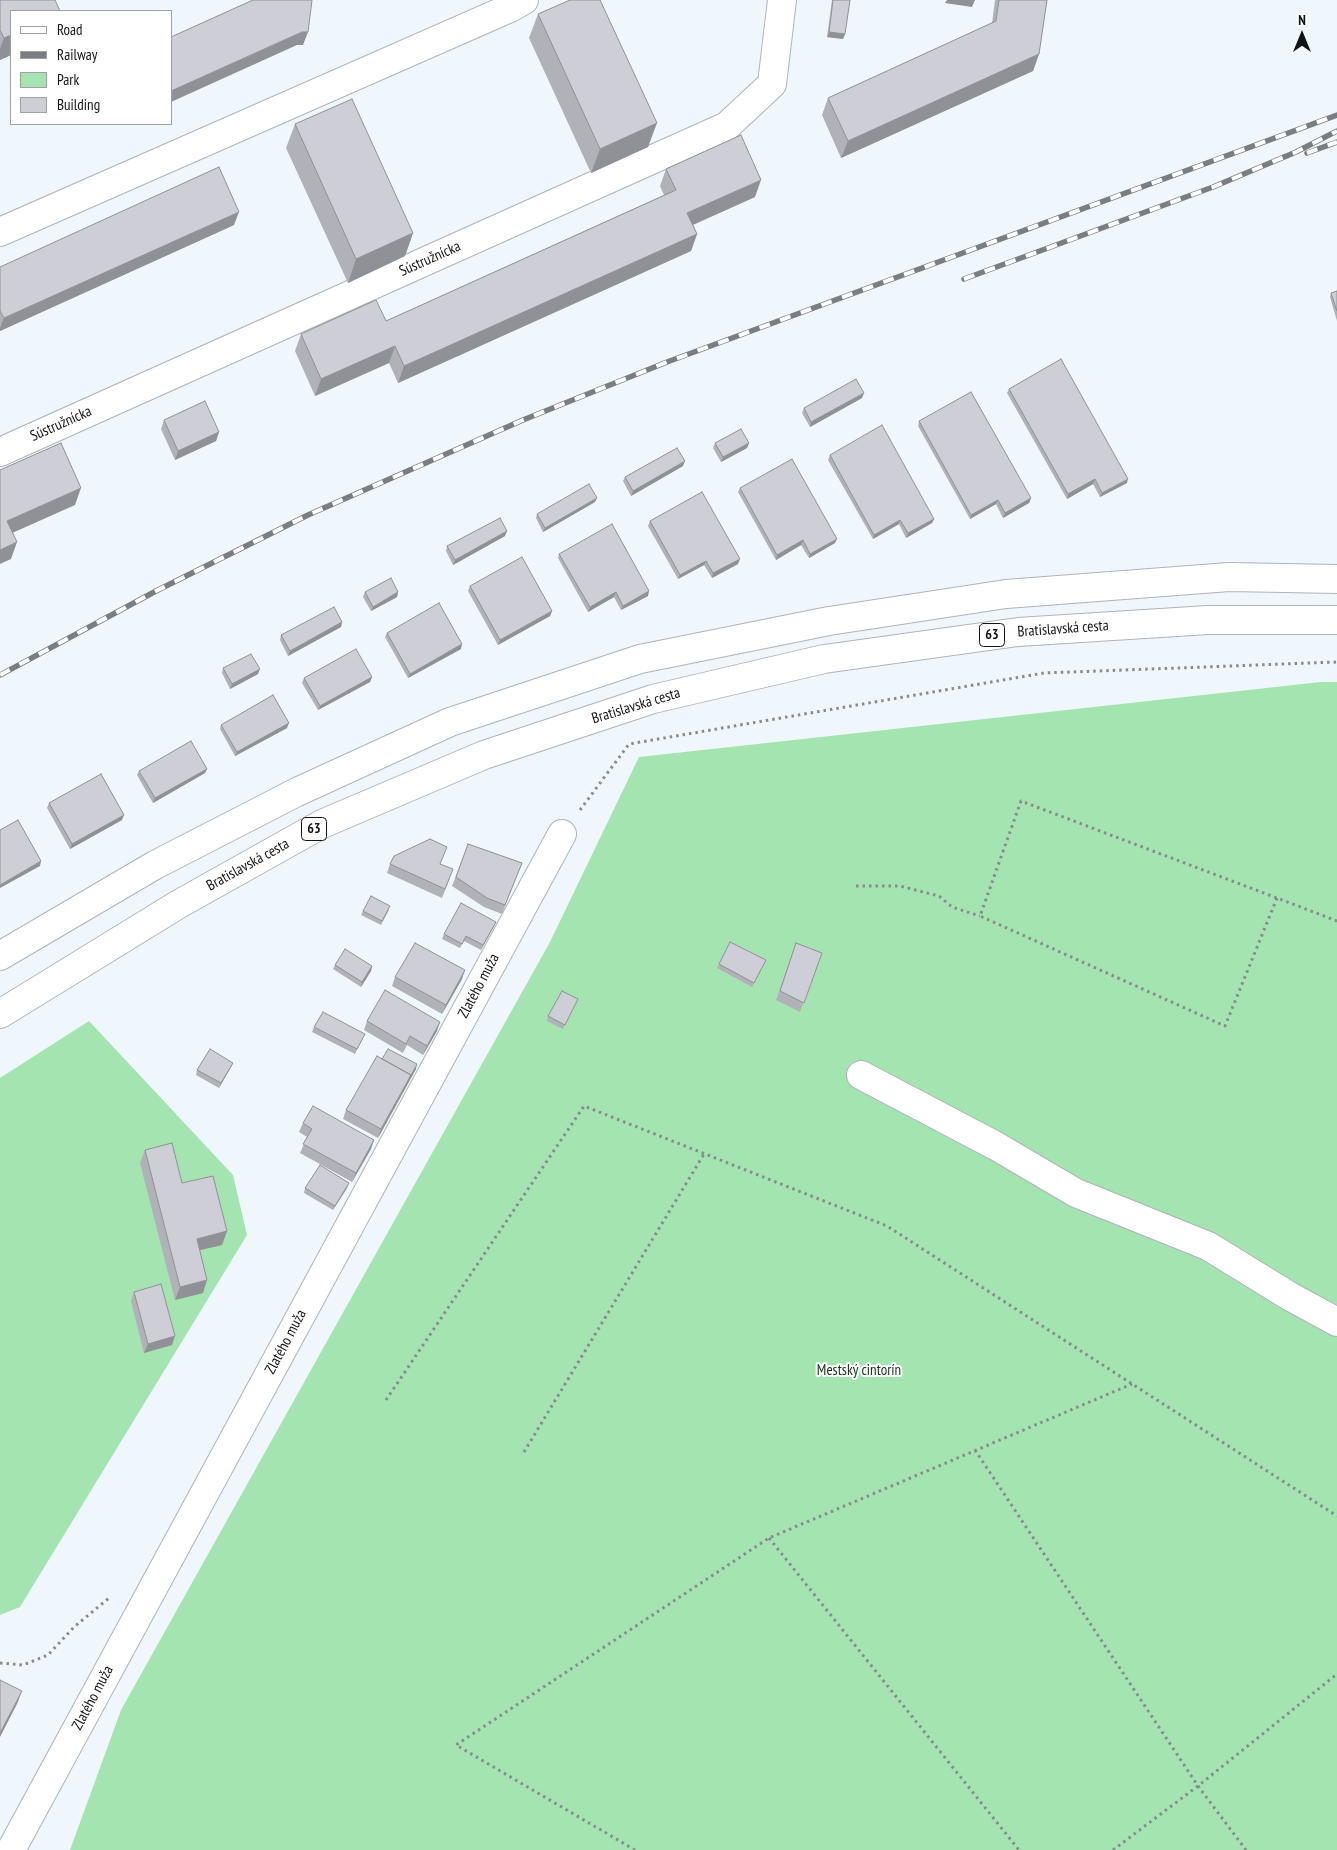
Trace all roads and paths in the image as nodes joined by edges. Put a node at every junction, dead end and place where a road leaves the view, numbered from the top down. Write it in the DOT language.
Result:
graph roads {
  1 [pos="524,0"];
  2 [pos="782,0"];
  3 [pos="0,232"];
  4 [pos="0,452"];
  5 [pos="1337,579"];
  6 [pos="1337,620"];
  7 [pos="1337,662"];
  8 [pos="562,834"];
  9 [pos="856,886"];
  10 [pos="1277,898"];
  11 [pos="980,916"];
  12 [pos="1337,921"];
  13 [pos="0,956"];
  14 [pos="0,1014"];
  15 [pos="861,1075"];
  16 [pos="704,1154"];
  17 [pos="1337,1322"];
  18 [pos="1132,1384"];
  19 [pos="386,1400"];
  20 [pos="975,1450"];
  21 [pos="524,1452"];
  22 [pos="1337,1516"];
  23 [pos="768,1538"];
  24 [pos="109,1598"];
  25 [pos="0,1663"];
  26 [pos="1337,1674"];
  27 [pos="1198,1786"];
  28 [pos="11,1850"];
  29 [pos="635,1850"];
  30 [pos="1019,1850"];
  31 [pos="1113,1850"];
  32 [pos="1246,1850"];
  1 -- 3 [label="main road"];
  2 -- 4 [label="main road, Sústružnícka"];
  5 -- 13 [label="main road"];
  6 -- 14 [label="main road, Bratislavská cesta / 63"];
  7 -- 8 [label="path"];
  8 -- 28 [label="main road, Zlatého muža"];
  9 -- 11 [label="path"];
  10 -- 11 [label="path"];
  10 -- 11 [label="path"];
  10 -- 12 [label="path"];
  15 -- 17 [label="main road"];
  16 -- 18 [label="path"];
  16 -- 19 [label="path"];
  16 -- 21 [label="path"];
  18 -- 20 [label="path"];
  18 -- 22 [label="path"];
  20 -- 23 [label="path"];
  20 -- 27 [label="path"];
  23 -- 29 [label="path"];
  23 -- 30 [label="path"];
  24 -- 25 [label="path"];
  26 -- 27 [label="path"];
  27 -- 31 [label="path"];
  27 -- 32 [label="path"];
}
